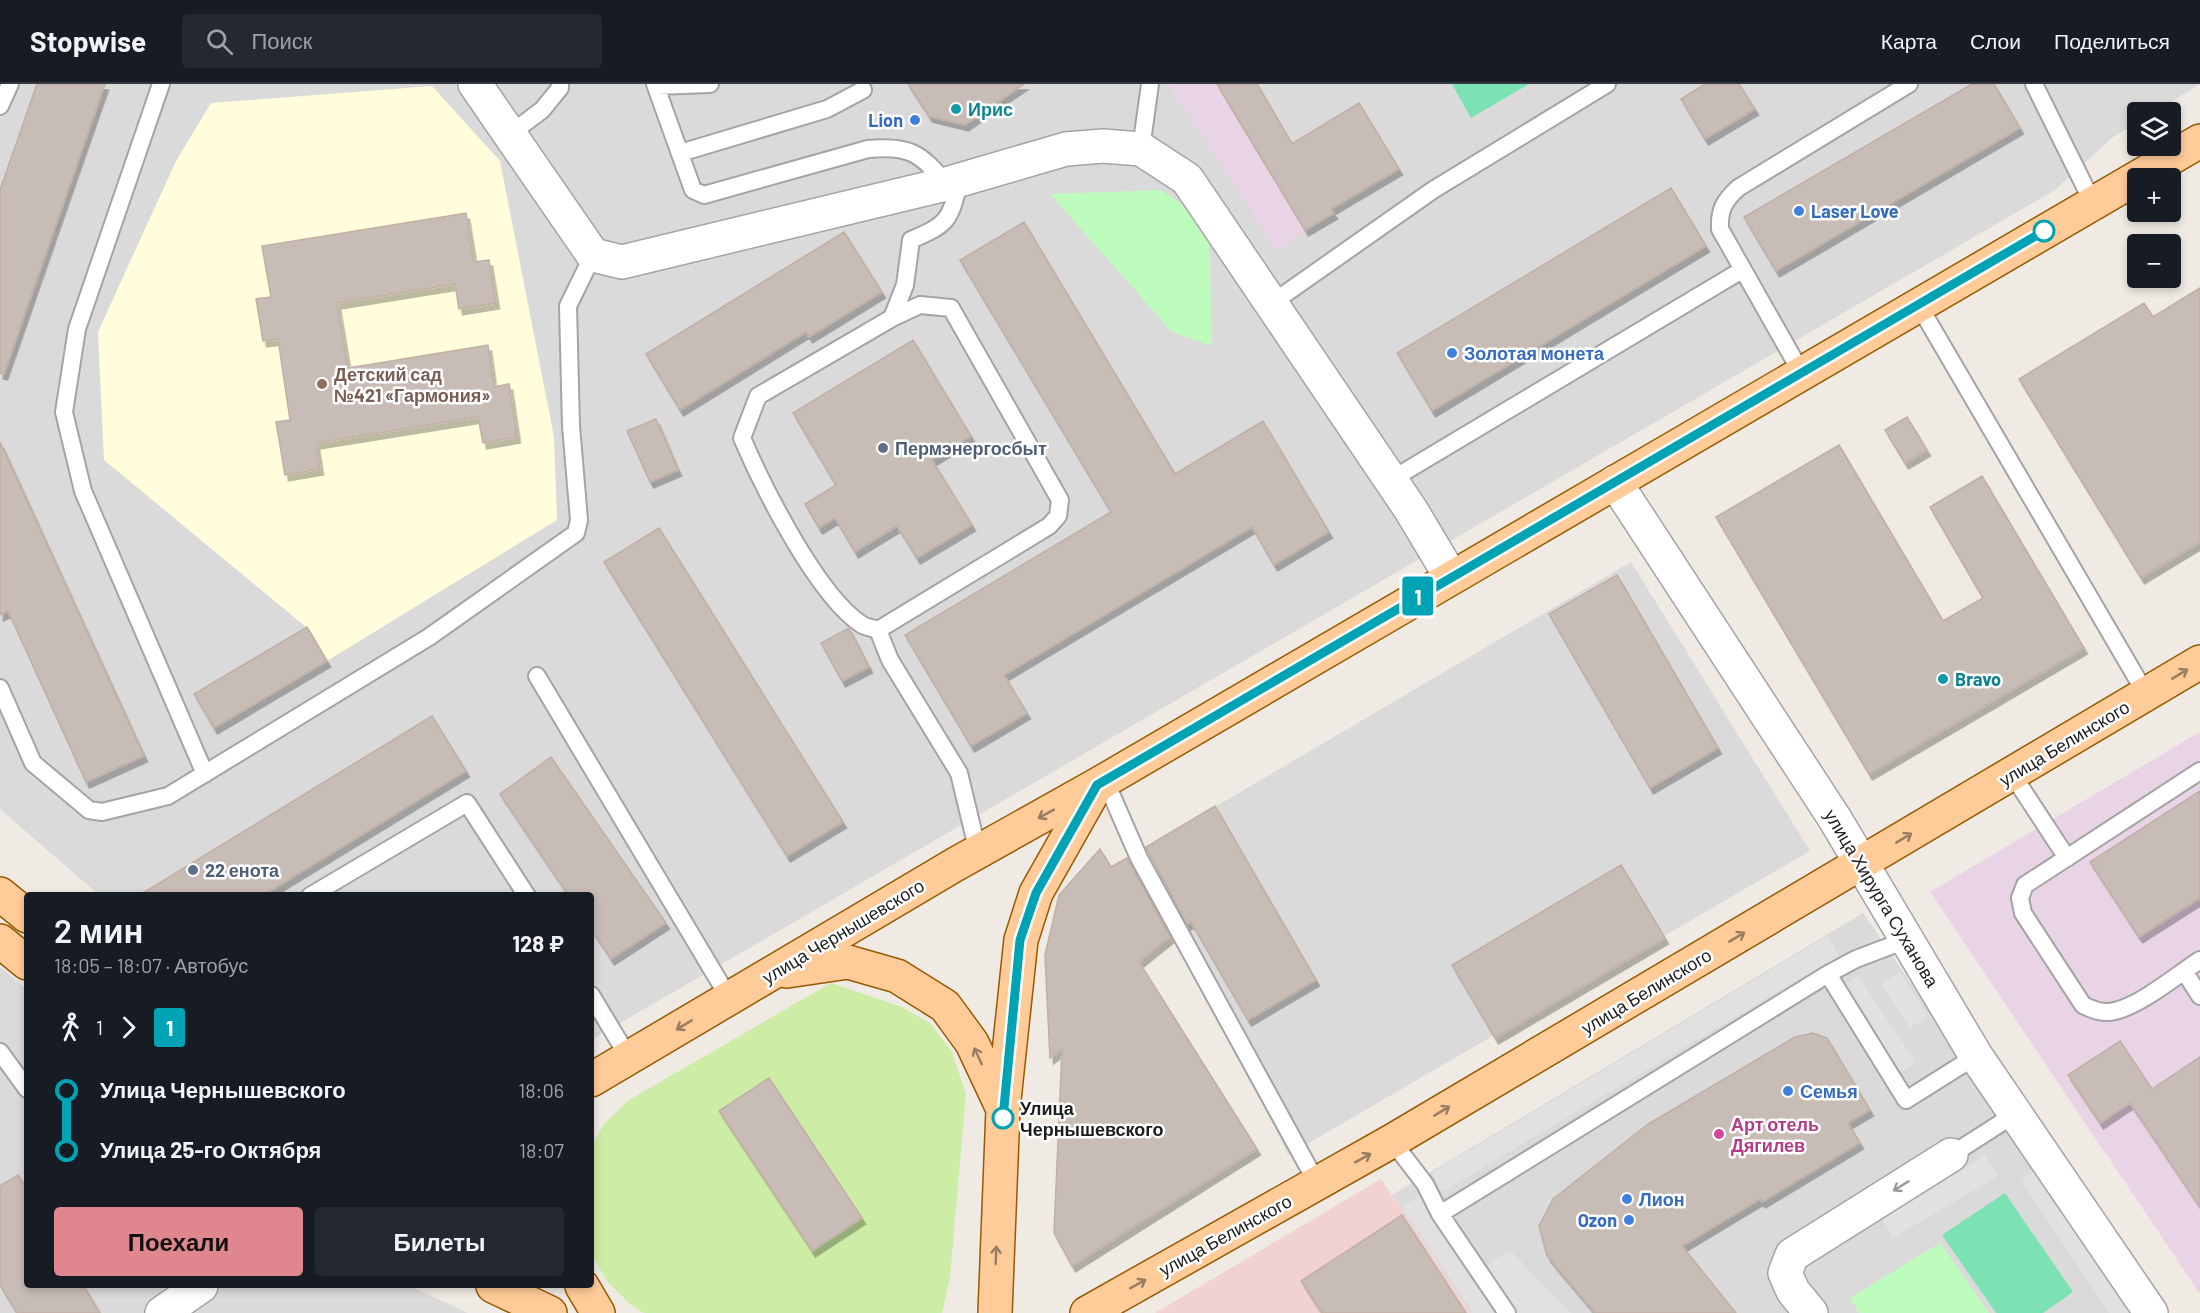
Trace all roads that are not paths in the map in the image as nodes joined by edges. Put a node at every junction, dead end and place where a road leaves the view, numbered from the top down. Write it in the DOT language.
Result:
graph roads {
  1 [pos="10,84"];
  2 [pos="161,84"];
  3 [pos="475,84"];
  4 [pos="560,84"];
  5 [pos="710,84"];
  6 [pos="1149,84"];
  7 [pos="1607,84"];
  8 [pos="1909,84"];
  9 [pos="2034,84"];
  10 [pos="655,85"];
  11 [pos="863,90"];
  12 [pos="0,106"];
  13 [pos="510,134"];
  14 [pos="2200,141"];
  15 [pos="1142,149"];
  16 [pos="680,153"];
  17 [pos="953,182"];
  18 [pos="2093,203"];
  19 [pos="593,255"];
  20 [pos="1743,270"];
  21 [pos="1272,303"];
  22 [pos="1918,304"];
  23 [pos="892,318"];
  24 [pos="1801,372"];
  25 [pos="1389,481"];
  26 [pos="1615,482"];
  27 [pos="1451,578"];
  28 [pos="878,630"];
  29 [pos="2200,662"];
  30 [pos="537,676"];
  31 [pos="0,688"];
  32 [pos="2146,694"];
  33 [pos="2200,771"];
  34 [pos="205,774"];
  35 [pos="2012,774"];
  36 [pos="1101,782"];
  37 [pos="978,852"];
  38 [pos="2067,858"];
  39 [pos="1862,863"];
  40 [pos="317,892"];
  41 [pos="524,892"];
  42 [pos="0,894"];
  43 [pos="24,914"];
  44 [pos="1906,940"];
  45 [pos="0,941"];
  46 [pos="2200,960"];
  47 [pos="24,961"];
  48 [pos="2184,970"];
  49 [pos="771,974"];
  50 [pos="1828,974"];
  51 [pos="2200,996"];
  52 [pos="729,999"];
  53 [pos="594,1000"];
  54 [pos="0,1052"];
  55 [pos="1976,1056"];
  56 [pos="629,1059"];
  57 [pos="594,1078"];
  58 [pos="24,1085"];
  59 [pos="594,1098"];
  60 [pos="1003,1108"];
  61 [pos="2014,1114"];
  62 [pos="1392,1141"];
  63 [pos="1951,1155"];
  64 [pos="1317,1183"];
  65 [pos="1440,1214"];
  66 [pos="497,1288"];
  67 [pos="583,1288"];
  68 [pos="550,1313"];
  69 [pos="598,1313"];
  70 [pos="995,1313"];
  71 [pos="1087,1313"];
  72 [pos="1507,1313"];
  73 [pos="1811,1313"];
  74 [pos="2151,1313"];
  1 -- 12 [label="lane"];
  2 -- 34 [label="lane"];
  3 -- 13 [label="street"];
  4 -- 13 [label="lane"];
  5 -- 10 [label="lane"];
  6 -- 15 [label="lane"];
  7 -- 21 [label="lane"];
  8 -- 20 [label="lane"];
  9 -- 18 [label="lane"];
  10 -- 16 [label="lane"];
  11 -- 16 [label="lane"];
  13 -- 19 [label="street"];
  14 -- 18 [label="main road, улица Чернышевского"];
  15 -- 17 [label="street"];
  15 -- 21 [label="street"];
  16 -- 17 [label="lane"];
  17 -- 19 [label="street"];
  17 -- 23 [label="lane"];
  18 -- 22 [label="main road, улица Чернышевского"];
  19 -- 34 [label="lane"];
  20 -- 24 [label="lane"];
  20 -- 25 [label="lane"];
  21 -- 25 [label="street"];
  22 -- 24 [label="main road, улица Чернышевского"];
  22 -- 32 [label="lane"];
  23 -- 28 [label="lane"];
  23 -- 28 [label="lane"];
  24 -- 26 [label="main road, улица Чернышевского"];
  25 -- 27 [label="street"];
  26 -- 27 [label="main road, улица Чернышевского"];
  26 -- 39 [label="street, улица Хирурга Суханова"];
  27 -- 36 [label="main road, улица Чернышевского"];
  28 -- 37 [label="lane"];
  32 -- 29 [label="main road, улица Белинского, one-way"];
  30 -- 52 [label="lane"];
  31 -- 34 [label="lane"];
  32 -- 35 [label="main road, улица Белинского"];
  33 -- 38 [label="lane"];
  35 -- 38 [label="lane"];
  39 -- 35 [label="main road, улица Белинского, one-way"];
  36 -- 37 [label="main road, улица Чернышевского, one-way"];
  36 -- 60 [label="main road"];
  36 -- 64 [label="lane"];
  37 -- 49 [label="main road, улица Чернышевского"];
  38 -- 48 [label="lane"];
  39 -- 44 [label="street, улица Хирурга Суханова"];
  62 -- 39 [label="main road, улица Белинского, one-way"];
  40 -- 41 [label="lane"];
  42 -- 43 [label="main road"];
  44 -- 50 [label="lane"];
  44 -- 55 [label="street, улица Хирурга Суханова"];
  45 -- 47 [label="main road"];
  46 -- 48 [label="lane"];
  48 -- 51 [label="lane"];
  49 -- 52 [label="main road, улица Чернышевского"];
  60 -- 49 [label="main road, one-way"];
  50 -- 55 [label="lane"];
  50 -- 65 [label="lane"];
  52 -- 56 [label="main road, улица Чернышевского, one-way"];
  53 -- 56 [label="lane"];
  54 -- 58 [label="lane"];
  55 -- 61 [label="street, улица Хирурга Суханова"];
  56 -- 57 [label="main road, улица Чернышевского"];
  56 -- 59 [label="main road"];
  70 -- 60 [label="main road, one-way"];
  61 -- 63 [label="lane"];
  61 -- 74 [label="street, улица Хирурга Суханова"];
  64 -- 62 [label="main road, улица Белинского, one-way"];
  62 -- 65 [label="lane"];
  63 -- 73 [label="street, one-way"];
  71 -- 64 [label="main road, улица Белинского, one-way"];
  65 -- 72 [label="lane"];
  66 -- 68 [label="main road"];
  67 -- 69 [label="main road"];
}
